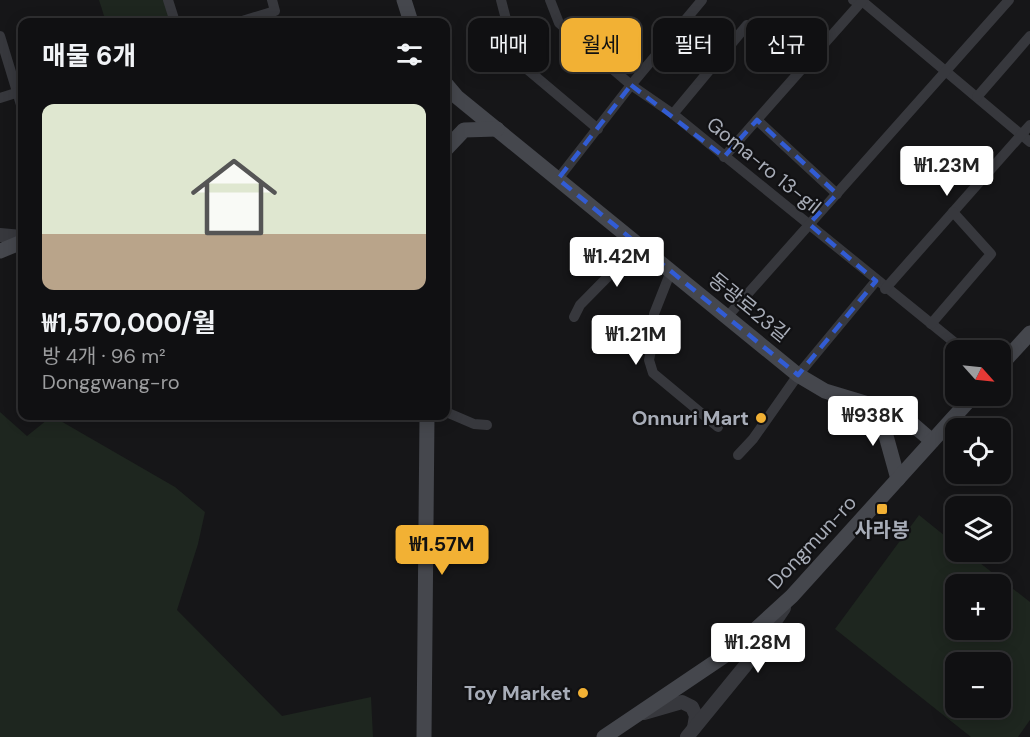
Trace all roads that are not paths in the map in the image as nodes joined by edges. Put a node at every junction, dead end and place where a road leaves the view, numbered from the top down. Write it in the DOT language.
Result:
graph roads {
  1 [pos="168,0"];
  2 [pos="272,0"];
  3 [pos="404,0"];
  4 [pos="501,0"];
  5 [pos="550,0"];
  6 [pos="702,0"];
  7 [pos="860,0"];
  8 [pos="1009,0"];
  9 [pos="174,18"];
  10 [pos="252,18"];
  11 [pos="410,18"];
  12 [pos="746,26"];
  13 [pos="0,36"];
  14 [pos="1030,36"];
  15 [pos="946,71"];
  16 [pos="631,85"];
  17 [pos="18,86"];
  18 [pos="450,89"];
  19 [pos="18,93"];
  20 [pos="977,97"];
  21 [pos="0,98"];
  22 [pos="673,114"];
  23 [pos="757,120"];
  24 [pos="1030,125"];
  25 [pos="497,129"];
  26 [pos="597,129"];
  27 [pos="1026,138"];
  28 [pos="450,145"];
  29 [pos="724,157"];
  30 [pos="558,179"];
  31 [pos="837,194"];
  32 [pos="953,212"];
  33 [pos="809,224"];
  34 [pos="0,235"];
  35 [pos="18,237"];
  36 [pos="18,244"];
  37 [pos="639,244"];
  38 [pos="0,251"];
  39 [pos="671,271"];
  40 [pos="876,280"];
  41 [pos="885,289"];
  42 [pos="574,317"];
  43 [pos="727,317"];
  44 [pos="931,324"];
  45 [pos="1030,333"];
  46 [pos="951,340"];
  47 [pos="1011,354"];
  48 [pos="798,375"];
  49 [pos="964,406"];
  50 [pos="878,407"];
  51 [pos="450,414"];
  52 [pos="427,420"];
  53 [pos="487,425"];
  54 [pos="718,427"];
  55 [pos="932,441"];
  56 [pos="738,454"];
  57 [pos="898,479"];
  58 [pos="792,596"];
  59 [pos="638,714"];
  60 [pos="690,732"];
  61 [pos="423,737"];
  62 [pos="604,737"];
  1 -- 9 [label="street"];
  2 -- 10 [label="street"];
  3 -- 11 [label="main road"];
  4 -- 26 [label="street"];
  5 -- 16 [label="street, Goma-ro 13-gil"];
  6 -- 16 [label="street"];
  7 -- 15 [label="street"];
  7 -- 23 [label="street"];
  8 -- 15 [label="street"];
  12 -- 22 [label="street"];
  13 -- 17 [label="street"];
  14 -- 20 [label="street"];
  15 -- 20 [label="street"];
  15 -- 31 [label="street"];
  16 -- 22 [label="street, Goma-ro 13-gil"];
  16 -- 26 [label="street"];
  18 -- 25 [label="main road, 동광로23길"];
  19 -- 21 [label="street"];
  20 -- 27 [label="street"];
  22 -- 29 [label="street, Goma-ro 13-gil"];
  23 -- 29 [label="street"];
  23 -- 31 [label="street"];
  24 -- 27 [label="street"];
  25 -- 28 [label="main road"];
  25 -- 30 [label="main road, 동광로23길"];
  26 -- 30 [label="street"];
  27 -- 32 [label="street"];
  29 -- 33 [label="street, Goma-ro 13-gil"];
  30 -- 37 [label="main road, 동광로23길"];
  31 -- 33 [label="street"];
  32 -- 41 [label="street"];
  32 -- 44 [label="street"];
  33 -- 40 [label="street, Goma-ro 13-gil"];
  33 -- 43 [label="street"];
  34 -- 35 [label="street"];
  36 -- 38 [label="main road"];
  37 -- 39 [label="main road, 동광로23길"];
  37 -- 42 [label="street"];
  39 -- 43 [label="main road, 동광로23길"];
  39 -- 54 [label="street"];
  40 -- 41 [label="street, Goma-ro 13-gil"];
  40 -- 48 [label="street"];
  41 -- 44 [label="street, Goma-ro 13-gil"];
  43 -- 48 [label="main road, 동광로23길"];
  44 -- 46 [label="street, Goma-ro 13-gil"];
  45 -- 47 [label="main road"];
  48 -- 50 [label="main road, 동광로23길"];
  48 -- 56 [label="street"];
  49 -- 55 [label="main road, Dongmun-ro"];
  50 -- 55 [label="main road, 동광로23길"];
  50 -- 57 [label="main road"];
  51 -- 53 [label="street"];
  52 -- 61 [label="main road"];
  55 -- 57 [label="main road, Dongmun-ro"];
  57 -- 58 [label="main road, Dongmun-ro"];
  58 -- 59 [label="main road, Dongmun-ro"];
  58 -- 60 [label="street"];
  59 -- 60 [label="street"];
  59 -- 62 [label="main road, Dongmun-ro"];
}
